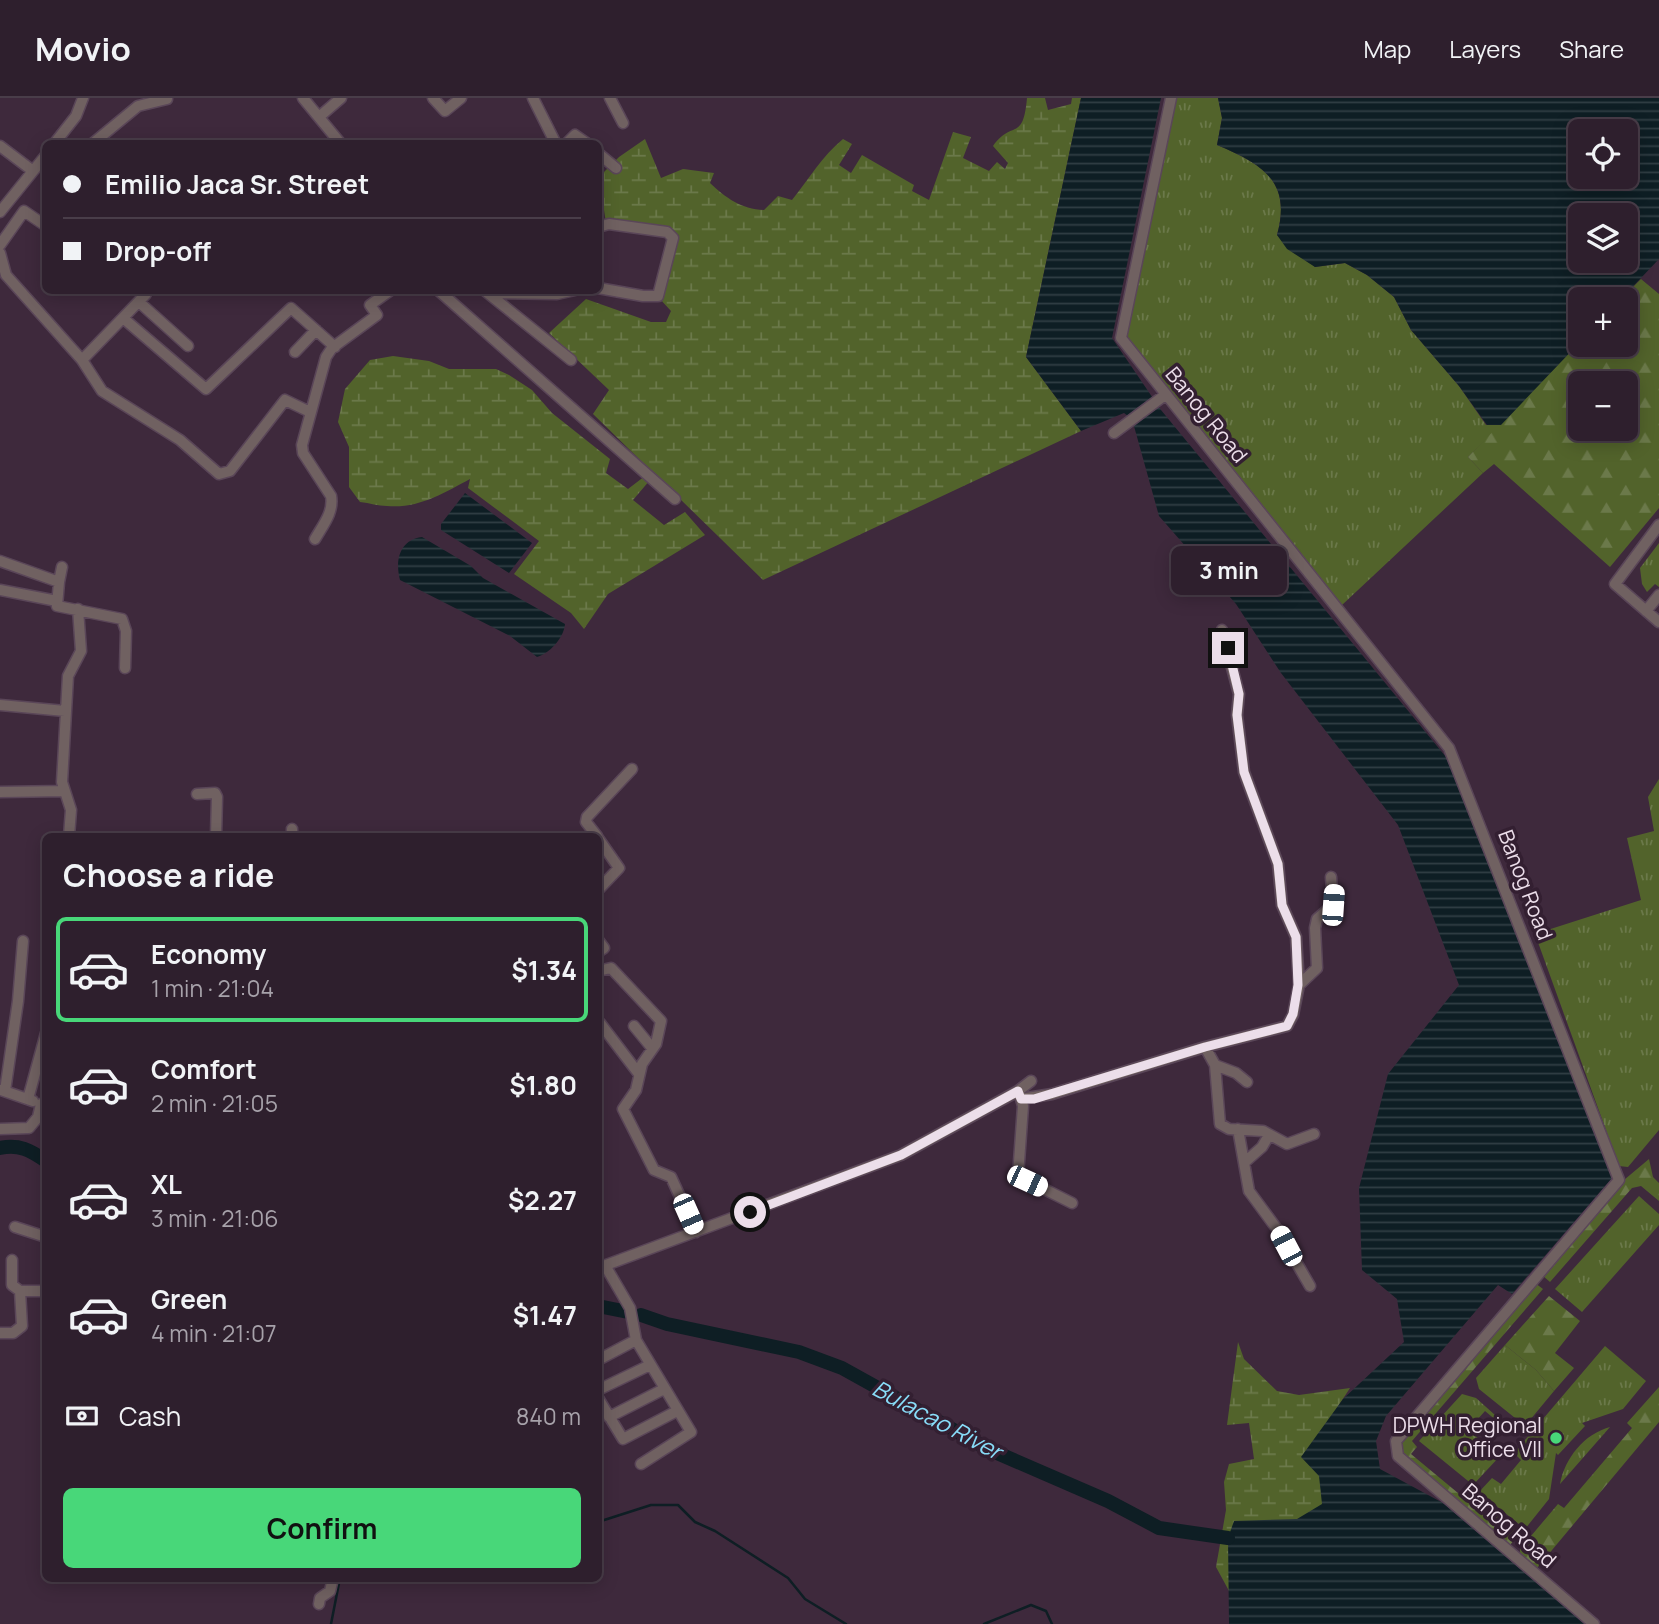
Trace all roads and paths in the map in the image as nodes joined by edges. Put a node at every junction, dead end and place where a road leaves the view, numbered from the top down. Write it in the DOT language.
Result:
graph roads {
  1 [pos="83,98"];
  2 [pos="303,98"];
  3 [pos="341,98"];
  4 [pos="433,98"];
  5 [pos="461,98"];
  6 [pos="533,98"];
  7 [pos="610,98"];
  8 [pos="1171,98"];
  9 [pos="167,99"];
  10 [pos="319,117"];
  11 [pos="623,123"];
  12 [pos="58,140"];
  13 [pos="99,140"];
  14 [pos="338,140"];
  15 [pos="554,140"];
  16 [pos="0,146"];
  17 [pos="602,156"];
  18 [pos="42,160"];
  19 [pos="616,168"];
  20 [pos="33,171"];
  21 [pos="0,214"];
  22 [pos="42,223"];
  23 [pos="13,224"];
  24 [pos="602,226"];
  25 [pos="0,245"];
  26 [pos="0,253"];
  27 [pos="602,289"];
  28 [pos="385,294"];
  29 [pos="443,294"];
  30 [pos="488,294"];
  31 [pos="123,318"];
  32 [pos="316,330"];
  33 [pos="188,346"];
  34 [pos="335,346"];
  35 [pos="295,352"];
  36 [pos="82,360"];
  37 [pos="571,360"];
  38 [pos="1161,398"];
  39 [pos="310,412"];
  40 [pos="1114,433"];
  41 [pos="675,499"];
  42 [pos="1659,525"];
  43 [pos="315,539"];
  44 [pos="0,561"];
  45 [pos="62,567"];
  46 [pos="59,582"];
  47 [pos="0,590"];
  48 [pos="1659,595"];
  49 [pos="57,601"];
  50 [pos="78,609"];
  51 [pos="1646,611"];
  52 [pos="1659,622"];
  53 [pos="1222,631"];
  54 [pos="125,668"];
  55 [pos="0,705"];
  56 [pos="65,711"];
  57 [pos="632,769"];
  58 [pos="65,791"];
  59 [pos="0,792"];
  60 [pos="197,794"];
  61 [pos="69,833"];
  62 [pos="216,833"];
  63 [pos="595,833"];
  64 [pos="602,843"];
  65 [pos="1331,877"];
  66 [pos="602,886"];
  67 [pos="23,941"];
  68 [pos="602,970"];
  69 [pos="1298,985"];
  70 [pos="602,1026"];
  71 [pos="634,1026"];
  72 [pos="1205,1047"];
  73 [pos="42,1048"];
  74 [pos="652,1048"];
  75 [pos="1215,1065"];
  76 [pos="639,1074"];
  77 [pos="1031,1081"];
  78 [pos="1247,1082"];
  79 [pos="3,1091"];
  80 [pos="1020,1095"];
  81 [pos="28,1099"];
  82 [pos="42,1104"];
  83 [pos="42,1106"];
  84 [pos="0,1129"];
  85 [pos="1238,1129"];
  86 [pos="1314,1134"];
  87 [pos="1269,1135"];
  88 [pos="1245,1162"];
  89 [pos="1072,1203"];
  90 [pos="15,1227"];
  91 [pos="696,1232"];
  92 [pos="42,1236"];
  93 [pos="12,1260"];
  94 [pos="602,1267"];
  95 [pos="1310,1286"];
  96 [pos="20,1291"];
  97 [pos="42,1291"];
  98 [pos="0,1333"];
  99 [pos="636,1340"];
  100 [pos="602,1358"];
  101 [pos="650,1365"];
  102 [pos="602,1388"];
  103 [pos="664,1389"];
  104 [pos="602,1405"];
  105 [pos="677,1411"];
  106 [pos="609,1417"];
  107 [pos="641,1464"];
  108 [pos="331,1582"];
  109 [pos="319,1604"];
  110 [pos="1594,1624"];
  1 -- 12 [label="street"];
  2 -- 10 [label="street"];
  3 -- 10 [label="street"];
  4 -- 5 [label="street"];
  6 -- 15 [label="street"];
  7 -- 11 [label="street"];
  8 -- 38 [label="street, Banog Road"];
  9 -- 13 [label="street"];
  10 -- 14 [label="street"];
  16 -- 20 [label="street"];
  17 -- 19 [label="street"];
  18 -- 20 [label="street"];
  20 -- 21 [label="street"];
  21 -- 23 [label="street"];
  22 -- 23 [label="street"];
  23 -- 25 [label="street"];
  24 -- 27 [label="street"];
  26 -- 36 [label="street"];
  28 -- 34 [label="street"];
  29 -- 41 [label="street"];
  30 -- 37 [label="street"];
  31 -- 32 [label="street"];
  31 -- 33 [label="street"];
  31 -- 36 [label="street"];
  32 -- 34 [label="street"];
  32 -- 35 [label="street"];
  34 -- 39 [label="street"];
  36 -- 39 [label="street"];
  38 -- 40 [label="street"];
  38 -- 110 [label="street, Banog Road"];
  39 -- 43 [label="street"];
  42 -- 51 [label="street"];
  44 -- 46 [label="street"];
  45 -- 46 [label="street"];
  46 -- 49 [label="street"];
  47 -- 49 [label="street"];
  48 -- 51 [label="street"];
  49 -- 50 [label="street"];
  50 -- 54 [label="street"];
  50 -- 56 [label="street"];
  51 -- 52 [label="street"];
  53 -- 69 [label="street"];
  55 -- 56 [label="street"];
  56 -- 58 [label="street"];
  57 -- 63 [label="street"];
  58 -- 59 [label="street"];
  58 -- 61 [label="street"];
  60 -- 62 [label="street"];
  64 -- 66 [label="street"];
  65 -- 69 [label="street"];
  67 -- 79 [label="street"];
  68 -- 74 [label="street"];
  69 -- 72 [label="street"];
  70 -- 76 [label="street"];
  71 -- 74 [label="street"];
  72 -- 75 [label="street"];
  72 -- 80 [label="street"];
  73 -- 81 [label="street"];
  74 -- 76 [label="street"];
  75 -- 78 [label="street"];
  75 -- 85 [label="street"];
  76 -- 91 [label="street"];
  77 -- 80 [label="street"];
  79 -- 81 [label="street"];
  80 -- 89 [label="street"];
  80 -- 91 [label="street"];
  81 -- 82 [label="street"];
  83 -- 84 [label="street"];
  85 -- 87 [label="street"];
  85 -- 88 [label="street"];
  86 -- 87 [label="street"];
  87 -- 88 [label="street"];
  88 -- 95 [label="street"];
  90 -- 92 [label="street"];
  91 -- 94 [label="street"];
  93 -- 96 [label="street"];
  94 -- 99 [label="street"];
  96 -- 97 [label="street"];
  96 -- 98 [label="street"];
  99 -- 100 [label="street"];
  99 -- 101 [label="street"];
  101 -- 102 [label="street"];
  101 -- 103 [label="street"];
  103 -- 105 [label="street"];
  103 -- 106 [label="street"];
  104 -- 106 [label="street"];
  105 -- 106 [label="street"];
  105 -- 107 [label="street"];
  108 -- 109 [label="street"];
}
